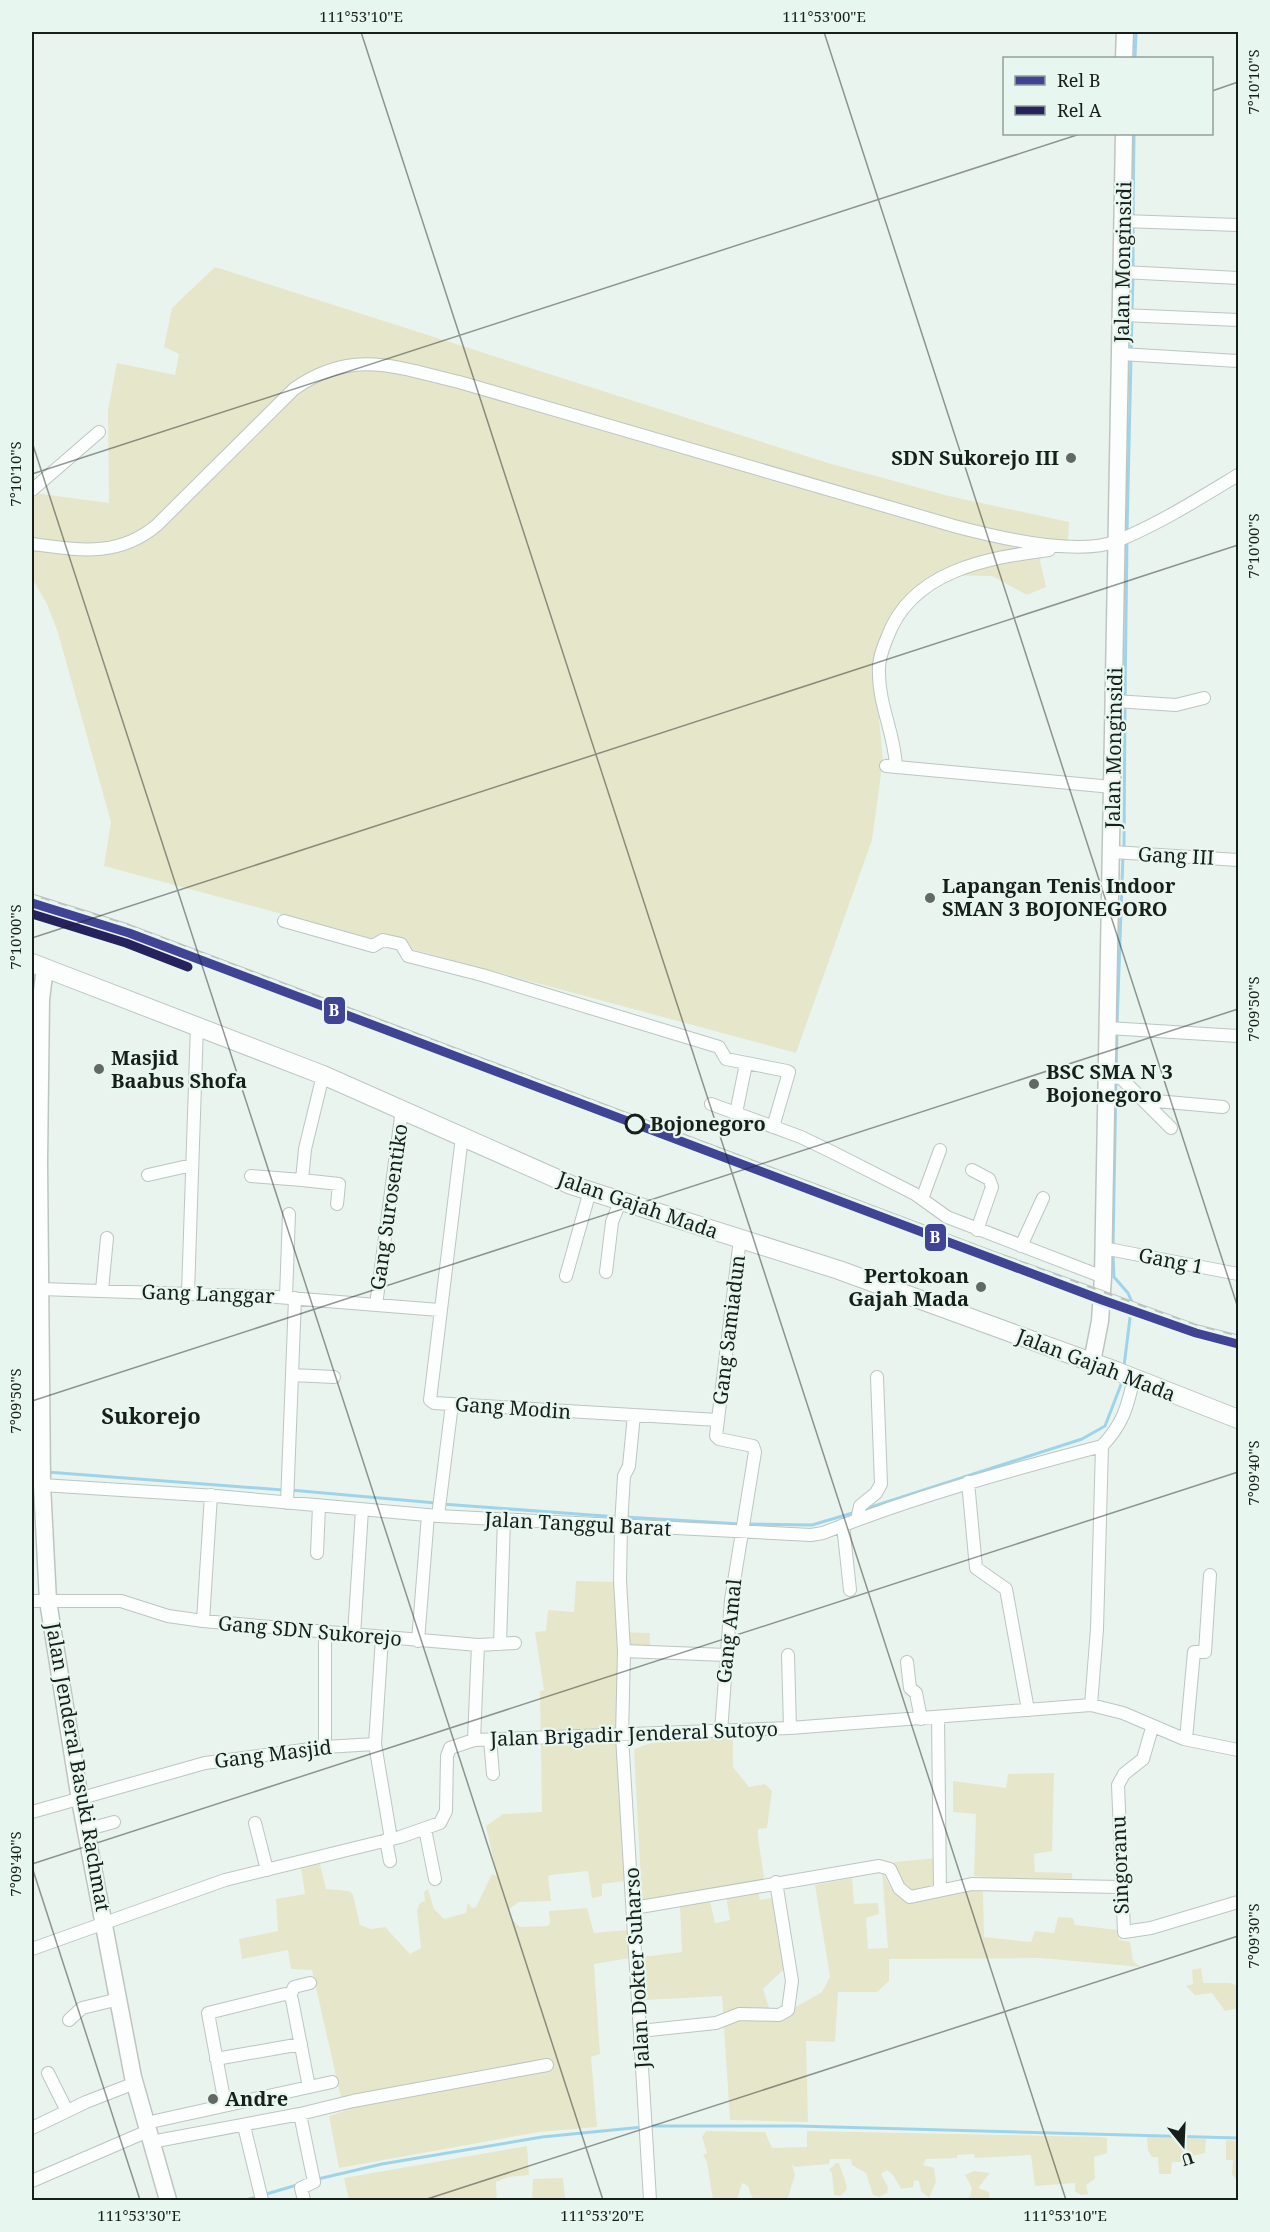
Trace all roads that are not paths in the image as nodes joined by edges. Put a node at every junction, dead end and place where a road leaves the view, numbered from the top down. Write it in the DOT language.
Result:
graph roads {
  1 [pos="1125,32"];
  2 [pos="1124,57"];
  3 [pos="1124,135"];
  4 [pos="1129,221"];
  5 [pos="1239,225"];
  6 [pos="1129,273"];
  7 [pos="1239,278"];
  8 [pos="1129,315"];
  9 [pos="1239,320"];
  10 [pos="1128,355"];
  11 [pos="1239,361"];
  12 [pos="99,432"];
  13 [pos="1239,475"];
  14 [pos="32,490"];
  15 [pos="1124,538"];
  16 [pos="32,544"];
  17 [pos="1089,545"];
  18 [pos="1204,698"];
  19 [pos="1121,702"];
  20 [pos="1112,787"];
  21 [pos="1119,853"];
  22 [pos="1239,860"];
  23 [pos="284,921"];
  24 [pos="38,965"];
  25 [pos="196,1025"];
  26 [pos="1114,1029"];
  27 [pos="1239,1036"];
  28 [pos="746,1064"];
  29 [pos="323,1075"];
  30 [pos="1113,1078"];
  31 [pos="1145,1100"];
  32 [pos="711,1104"];
  33 [pos="1223,1107"];
  34 [pos="402,1110"];
  35 [pos="736,1113"];
  36 [pos="773,1127"];
  37 [pos="1171,1128"];
  38 [pos="462,1137"];
  39 [pos="940,1150"];
  40 [pos="192,1165"];
  41 [pos="972,1170"];
  42 [pos="148,1174"];
  43 [pos="251,1176"];
  44 [pos="302,1180"];
  45 [pos="590,1191"];
  46 [pos="1043,1198"];
  47 [pos="922,1199"];
  48 [pos="620,1202"];
  49 [pos="337,1204"];
  50 [pos="290,1214"];
  51 [pos="977,1230"];
  52 [pos="106,1238"];
  53 [pos="740,1239"];
  54 [pos="1021,1246"];
  55 [pos="1109,1250"];
  56 [pos="606,1272"];
  57 [pos="1239,1274"];
  58 [pos="566,1276"];
  59 [pos="1103,1277"];
  60 [pos="40,1289"];
  61 [pos="102,1290"];
  62 [pos="188,1293"];
  63 [pos="290,1298"];
  64 [pos="376,1305"];
  65 [pos="439,1310"];
  66 [pos="1092,1362"];
  67 [pos="292,1375"];
  68 [pos="1127,1375"];
  69 [pos="334,1377"];
  70 [pos="877,1377"];
  71 [pos="452,1404"];
  72 [pos="634,1415"];
  73 [pos="1239,1419"];
  74 [pos="718,1420"];
  75 [pos="1102,1446"];
  76 [pos="38,1450"];
  77 [pos="968,1482"];
  78 [pos="42,1485"];
  79 [pos="211,1495"];
  80 [pos="288,1497"];
  81 [pos="319,1506"];
  82 [pos="437,1509"];
  83 [pos="362,1510"];
  84 [pos="858,1514"];
  85 [pos="504,1519"];
  86 [pos="843,1525"];
  87 [pos="621,1526"];
  88 [pos="742,1528"];
  89 [pos="317,1553"];
  90 [pos="1210,1575"];
  91 [pos="850,1590"];
  92 [pos="40,1601"];
  93 [pos="202,1621"];
  94 [pos="325,1632"];
  95 [pos="354,1635"];
  96 [pos="382,1638"];
  97 [pos="418,1641"];
  98 [pos="515,1643"];
  99 [pos="500,1644"];
  100 [pos="478,1645"];
  101 [pos="624,1651"];
  102 [pos="726,1655"];
  103 [pos="788,1655"];
  104 [pos="907,1662"];
  105 [pos="1091,1705"];
  106 [pos="1028,1710"];
  107 [pos="938,1717"];
  108 [pos="921,1719"];
  109 [pos="790,1728"];
  110 [pos="1152,1728"];
  111 [pos="721,1731"];
  112 [pos="622,1736"];
  113 [pos="1186,1739"];
  114 [pos="474,1740"];
  115 [pos="490,1740"];
  116 [pos="375,1744"];
  117 [pos="325,1747"];
  118 [pos="1239,1750"];
  119 [pos="492,1774"];
  120 [pos="80,1800"];
  121 [pos="32,1812"];
  122 [pos="114,1822"];
  123 [pos="255,1823"];
  124 [pos="424,1829"];
  125 [pos="86,1830"];
  126 [pos="389,1840"];
  127 [pos="390,1861"];
  128 [pos="267,1869"];
  129 [pos="435,1879"];
  130 [pos="776,1882"];
  131 [pos="1120,1887"];
  132 [pos="940,1890"];
  133 [pos="1239,1902"];
  134 [pos="634,1908"];
  135 [pos="106,1925"];
  136 [pos="32,1949"];
  137 [pos="310,1983"];
  138 [pos="290,1996"];
  139 [pos="119,1999"];
  140 [pos="69,2020"];
  141 [pos="640,2031"];
  142 [pos="301,2044"];
  143 [pos="216,2059"];
  144 [pos="548,2065"];
  145 [pos="48,2073"];
  146 [pos="332,2082"];
  147 [pos="135,2084"];
  148 [pos="309,2087"];
  149 [pos="225,2104"];
  150 [pos="67,2111"];
  151 [pos="300,2114"];
  152 [pos="244,2126"];
  153 [pos="32,2128"];
  154 [pos="149,2132"];
  155 [pos="32,2181"];
  156 [pos="261,2198"];
  157 [pos="168,2200"];
  158 [pos="304,2200"];
  159 [pos="650,2200"];
  1 -- 2 [label="main road"];
  3 -- 4 [label="main road, Jalan Monginsidi"];
  4 -- 5 [label="street"];
  4 -- 6 [label="main road, Jalan Monginsidi"];
  6 -- 7 [label="street"];
  6 -- 8 [label="main road, Jalan Monginsidi"];
  8 -- 9 [label="street"];
  8 -- 10 [label="main road, Jalan Monginsidi"];
  10 -- 11 [label="street"];
  10 -- 15 [label="main road, Jalan Monginsidi"];
  12 -- 14 [label="street"];
  13 -- 15 [label="street"];
  15 -- 17 [label="street"];
  15 -- 19 [label="main road, Jalan Monginsidi"];
  16 -- 17 [label="street"];
  17 -- 20 [label="street"];
  18 -- 19 [label="street"];
  19 -- 20 [label="main road, Jalan Monginsidi"];
  20 -- 21 [label="main road, Jalan Monginsidi"];
  21 -- 22 [label="street, Gang III"];
  21 -- 26 [label="main road, Jalan Monginsidi"];
  23 -- 28 [label="street"];
  24 -- 25 [label="highway, Jalan Gajah Mada"];
  24 -- 60 [label="main road, Jalan Jenderal Basuki Rachmat"];
  25 -- 29 [label="highway, Jalan Gajah Mada"];
  25 -- 40 [label="street"];
  26 -- 27 [label="street"];
  26 -- 30 [label="main road, Jalan Monginsidi"];
  28 -- 35 [label="street"];
  28 -- 36 [label="street"];
  29 -- 34 [label="highway, Jalan Gajah Mada"];
  29 -- 44 [label="street"];
  30 -- 31 [label="street"];
  30 -- 55 [label="main road, Jalan Monginsidi"];
  31 -- 33 [label="street"];
  31 -- 37 [label="street"];
  32 -- 35 [label="street"];
  34 -- 38 [label="highway, Jalan Gajah Mada"];
  34 -- 64 [label="street, Gang Surosentiko"];
  35 -- 36 [label="street"];
  36 -- 47 [label="street"];
  38 -- 45 [label="highway, Jalan Gajah Mada"];
  38 -- 65 [label="street, Gang Modin"];
  39 -- 47 [label="street"];
  40 -- 42 [label="street"];
  40 -- 62 [label="street"];
  41 -- 51 [label="street"];
  43 -- 44 [label="street"];
  44 -- 49 [label="street"];
  45 -- 48 [label="highway, Jalan Gajah Mada"];
  45 -- 58 [label="street"];
  46 -- 54 [label="street"];
  47 -- 51 [label="street"];
  48 -- 53 [label="highway, Jalan Gajah Mada"];
  48 -- 56 [label="street"];
  50 -- 63 [label="street"];
  51 -- 54 [label="street"];
  52 -- 61 [label="street"];
  53 -- 66 [label="highway, Jalan Gajah Mada"];
  53 -- 74 [label="street, Gang Samiadun"];
  54 -- 59 [label="street"];
  55 -- 57 [label="street, Gang 1"];
  55 -- 59 [label="main road, Jalan Monginsidi"];
  59 -- 66 [label="main road, Jalan Monginsidi"];
  60 -- 61 [label="street, Gang Langgar"];
  60 -- 76 [label="main road, Jalan Jenderal Basuki Rachmat"];
  61 -- 62 [label="street, Gang Langgar"];
  62 -- 63 [label="street, Gang Langgar"];
  63 -- 64 [label="street, Gang Langgar"];
  63 -- 67 [label="street"];
  64 -- 65 [label="street, Gang Langgar"];
  65 -- 71 [label="street, Gang Modin"];
  66 -- 68 [label="highway, Jalan Gajah Mada"];
  67 -- 69 [label="street"];
  67 -- 80 [label="street"];
  68 -- 73 [label="highway, Jalan Gajah Mada"];
  68 -- 75 [label="street"];
  70 -- 84 [label="street"];
  71 -- 72 [label="street, Gang Modin"];
  71 -- 82 [label="street"];
  72 -- 74 [label="street, Gang Modin"];
  72 -- 87 [label="street, Jalan Dokter Suharso"];
  74 -- 88 [label="street, Gang Amal"];
  75 -- 77 [label="street, Jalan Tanggul Barat"];
  75 -- 105 [label="street"];
  76 -- 78 [label="main road, Jalan Jenderal Basuki Rachmat"];
  77 -- 84 [label="street, Jalan Tanggul Barat"];
  77 -- 106 [label="street"];
  78 -- 79 [label="street, Jalan Tanggul Barat"];
  78 -- 92 [label="main road, Jalan Jenderal Basuki Rachmat"];
  79 -- 80 [label="street, Jalan Tanggul Barat"];
  79 -- 93 [label="street"];
  80 -- 81 [label="street, Jalan Tanggul Barat"];
  81 -- 83 [label="street, Jalan Tanggul Barat"];
  81 -- 89 [label="street"];
  82 -- 83 [label="street, Jalan Tanggul Barat"];
  82 -- 85 [label="street, Jalan Tanggul Barat"];
  82 -- 97 [label="street"];
  83 -- 95 [label="street"];
  84 -- 86 [label="street, Jalan Tanggul Barat"];
  85 -- 87 [label="street, Jalan Tanggul Barat"];
  85 -- 99 [label="street"];
  86 -- 88 [label="street, Jalan Tanggul Barat"];
  86 -- 91 [label="street"];
  87 -- 88 [label="street, Jalan Tanggul Barat"];
  87 -- 101 [label="street, Jalan Dokter Suharso"];
  88 -- 102 [label="street, Gang Amal"];
  90 -- 113 [label="street"];
  92 -- 93 [label="street, Gang SDN Sukorejo"];
  92 -- 120 [label="main road, Jalan Jenderal Basuki Rachmat"];
  93 -- 94 [label="street, Gang SDN Sukorejo"];
  94 -- 95 [label="street, Gang SDN Sukorejo"];
  94 -- 117 [label="street"];
  95 -- 96 [label="street, Gang SDN Sukorejo"];
  96 -- 97 [label="street, Gang SDN Sukorejo"];
  96 -- 116 [label="street"];
  97 -- 100 [label="street, Gang SDN Sukorejo"];
  98 -- 99 [label="street, Gang SDN Sukorejo"];
  99 -- 100 [label="street, Gang SDN Sukorejo"];
  100 -- 114 [label="street"];
  101 -- 102 [label="street"];
  101 -- 112 [label="street, Jalan Dokter Suharso"];
  102 -- 111 [label="street, Gang Amal"];
  103 -- 109 [label="street"];
  104 -- 108 [label="street"];
  105 -- 106 [label="street, Jalan Brigadir Jenderal Sutoyo"];
  105 -- 110 [label="street, Jalan Brigadir Jenderal Sutoyo"];
  106 -- 107 [label="street, Jalan Brigadir Jenderal Sutoyo"];
  107 -- 108 [label="street, Jalan Brigadir Jenderal Sutoyo"];
  107 -- 132 [label="street"];
  108 -- 109 [label="street, Jalan Brigadir Jenderal Sutoyo"];
  109 -- 111 [label="street, Jalan Brigadir Jenderal Sutoyo"];
  110 -- 113 [label="street, Jalan Brigadir Jenderal Sutoyo"];
  110 -- 131 [label="street, Singoranu"];
  111 -- 112 [label="street, Jalan Brigadir Jenderal Sutoyo"];
  112 -- 115 [label="street, Jalan Brigadir Jenderal Sutoyo"];
  112 -- 134 [label="street, Jalan Dokter Suharso"];
  113 -- 118 [label="street, Jalan Brigadir Jenderal Sutoyo"];
  114 -- 115 [label="street, Jalan Brigadir Jenderal Sutoyo"];
  114 -- 124 [label="street, Jalan Brigadir Jenderal Sutoyo"];
  115 -- 119 [label="street"];
  116 -- 117 [label="street, Gang Masjid"];
  116 -- 126 [label="street"];
  117 -- 120 [label="street, Gang Masjid"];
  120 -- 121 [label="street, Gang Masjid"];
  120 -- 125 [label="main road, Jalan Jenderal Basuki Rachmat"];
  122 -- 125 [label="street"];
  123 -- 128 [label="street"];
  124 -- 126 [label="street, Jalan Brigadir Jenderal Sutoyo"];
  124 -- 129 [label="street"];
  125 -- 135 [label="main road, Jalan Jenderal Basuki Rachmat"];
  126 -- 127 [label="street"];
  126 -- 128 [label="street, Jalan Brigadir Jenderal Sutoyo"];
  128 -- 135 [label="street, Jalan Brigadir Jenderal Sutoyo"];
  130 -- 132 [label="street"];
  130 -- 134 [label="street"];
  130 -- 141 [label="street"];
  131 -- 132 [label="street"];
  131 -- 133 [label="street, Singoranu"];
  134 -- 141 [label="street, Jalan Dokter Suharso"];
  135 -- 136 [label="street, Jalan Brigadir Jenderal Sutoyo"];
  135 -- 139 [label="main road, Jalan Jenderal Basuki Rachmat"];
  137 -- 138 [label="street"];
  138 -- 142 [label="street"];
  138 -- 143 [label="street"];
  139 -- 140 [label="street"];
  139 -- 147 [label="main road, Jalan Jenderal Basuki Rachmat"];
  141 -- 159 [label="street, Jalan Dokter Suharso"];
  142 -- 143 [label="street"];
  142 -- 148 [label="street"];
  143 -- 149 [label="street"];
  144 -- 151 [label="street"];
  145 -- 150 [label="street"];
  146 -- 148 [label="street"];
  147 -- 150 [label="street"];
  147 -- 154 [label="main road, Jalan Jenderal Basuki Rachmat"];
  148 -- 149 [label="street"];
  149 -- 154 [label="street"];
  150 -- 153 [label="street"];
  151 -- 152 [label="street"];
  151 -- 158 [label="street"];
  152 -- 154 [label="street"];
  152 -- 156 [label="street"];
  154 -- 155 [label="street"];
  154 -- 157 [label="main road, Jalan Jenderal Basuki Rachmat"];
}
